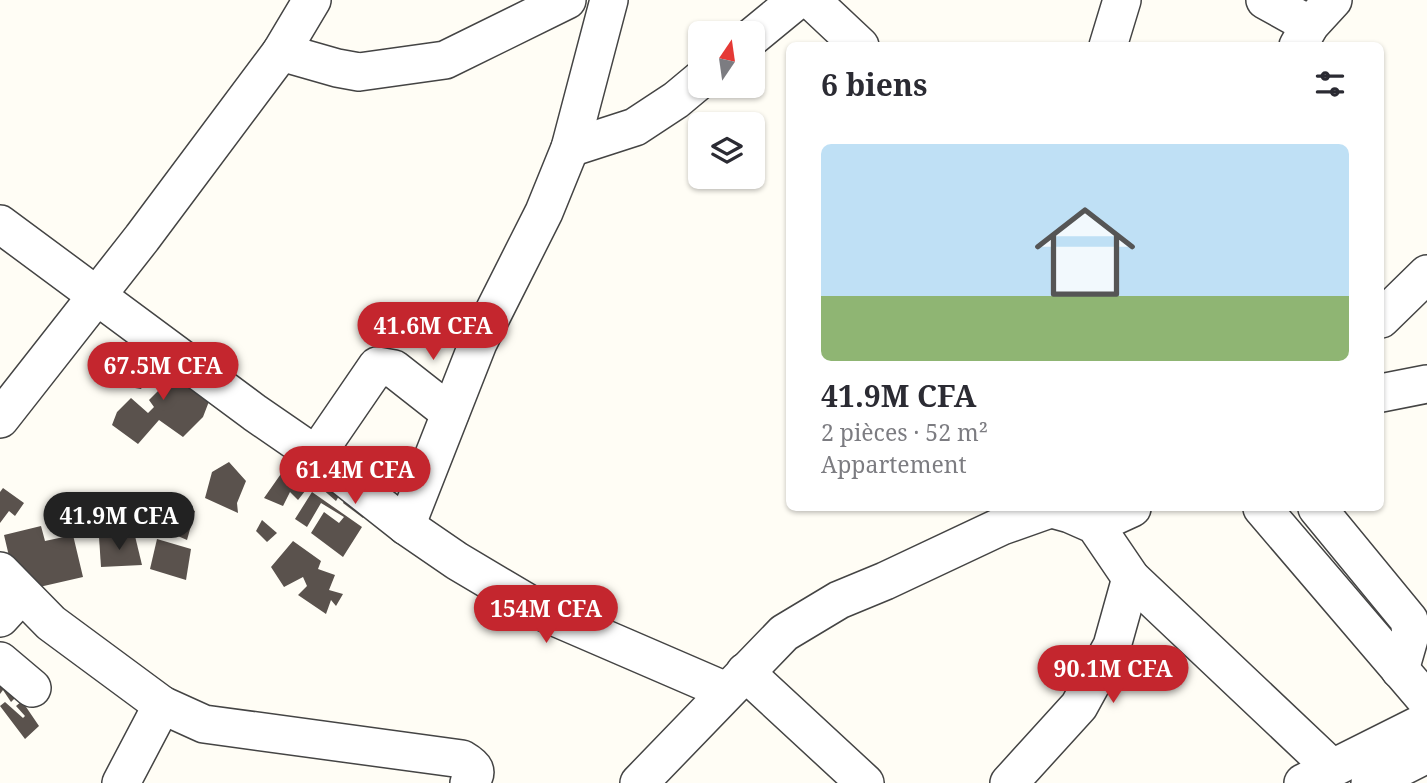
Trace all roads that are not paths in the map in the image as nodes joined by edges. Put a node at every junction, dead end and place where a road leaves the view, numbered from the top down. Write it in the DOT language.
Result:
graph roads {
  1 [pos="312,0"];
  2 [pos="567,0"];
  3 [pos="609,0"];
  4 [pos="797,0"];
  5 [pos="811,0"];
  6 [pos="1122,0"];
  7 [pos="1265,0"];
  8 [pos="1313,24"];
  9 [pos="765,26"];
  10 [pos="856,42"];
  11 [pos="1109,42"];
  12 [pos="281,52"];
  13 [pos="688,90"];
  14 [pos="570,148"];
  15 [pos="0,224"];
  16 [pos="1427,274"];
  17 [pos="98,295"];
  18 [pos="1384,316"];
  19 [pos="1427,384"];
  20 [pos="1384,392"];
  21 [pos="450,413"];
  22 [pos="0,419"];
  23 [pos="316,455"];
  24 [pos="1044,511"];
  25 [pos="1061,511"];
  26 [pos="1125,511"];
  27 [pos="1265,511"];
  28 [pos="1319,511"];
  29 [pos="1095,525"];
  30 [pos="406,527"];
  31 [pos="1130,578"];
  32 [pos="7,595"];
  33 [pos="0,661"];
  34 [pos="1400,670"];
  35 [pos="735,682"];
  36 [pos="32,688"];
  37 [pos="1427,701"];
  38 [pos="162,705"];
  39 [pos="1427,721"];
  40 [pos="1427,754"];
  41 [pos="1318,775"];
  42 [pos="121,783"];
  43 [pos="469,783"];
  44 [pos="639,783"];
  45 [pos="864,783"];
  46 [pos="1009,783"];
  47 [pos="1370,783"];
  1 -- 12 [label="street"];
  2 -- 12 [label="street"];
  3 -- 14 [label="street"];
  4 -- 9 [label="street"];
  5 -- 10 [label="street"];
  6 -- 11 [label="street"];
  7 -- 8 [label="street"];
  12 -- 17 [label="street"];
  13 -- 14 [label="street"];
  14 -- 21 [label="street"];
  15 -- 17 [label="street"];
  16 -- 18 [label="street"];
  17 -- 22 [label="street"];
  17 -- 23 [label="street"];
  19 -- 20 [label="street"];
  21 -- 23 [label="street"];
  21 -- 30 [label="street"];
  23 -- 30 [label="street"];
  24 -- 35 [label="street"];
  25 -- 29 [label="street"];
  26 -- 29 [label="street"];
  27 -- 34 [label="street"];
  28 -- 34 [label="street"];
  29 -- 31 [label="street"];
  30 -- 35 [label="street"];
  31 -- 41 [label="street"];
  31 -- 46 [label="street"];
  32 -- 38 [label="street"];
  33 -- 36 [label="street"];
  34 -- 37 [label="street"];
  35 -- 44 [label="street"];
  35 -- 45 [label="street"];
  38 -- 42 [label="street"];
  38 -- 43 [label="street"];
  39 -- 41 [label="street"];
  40 -- 47 [label="street"];
}
